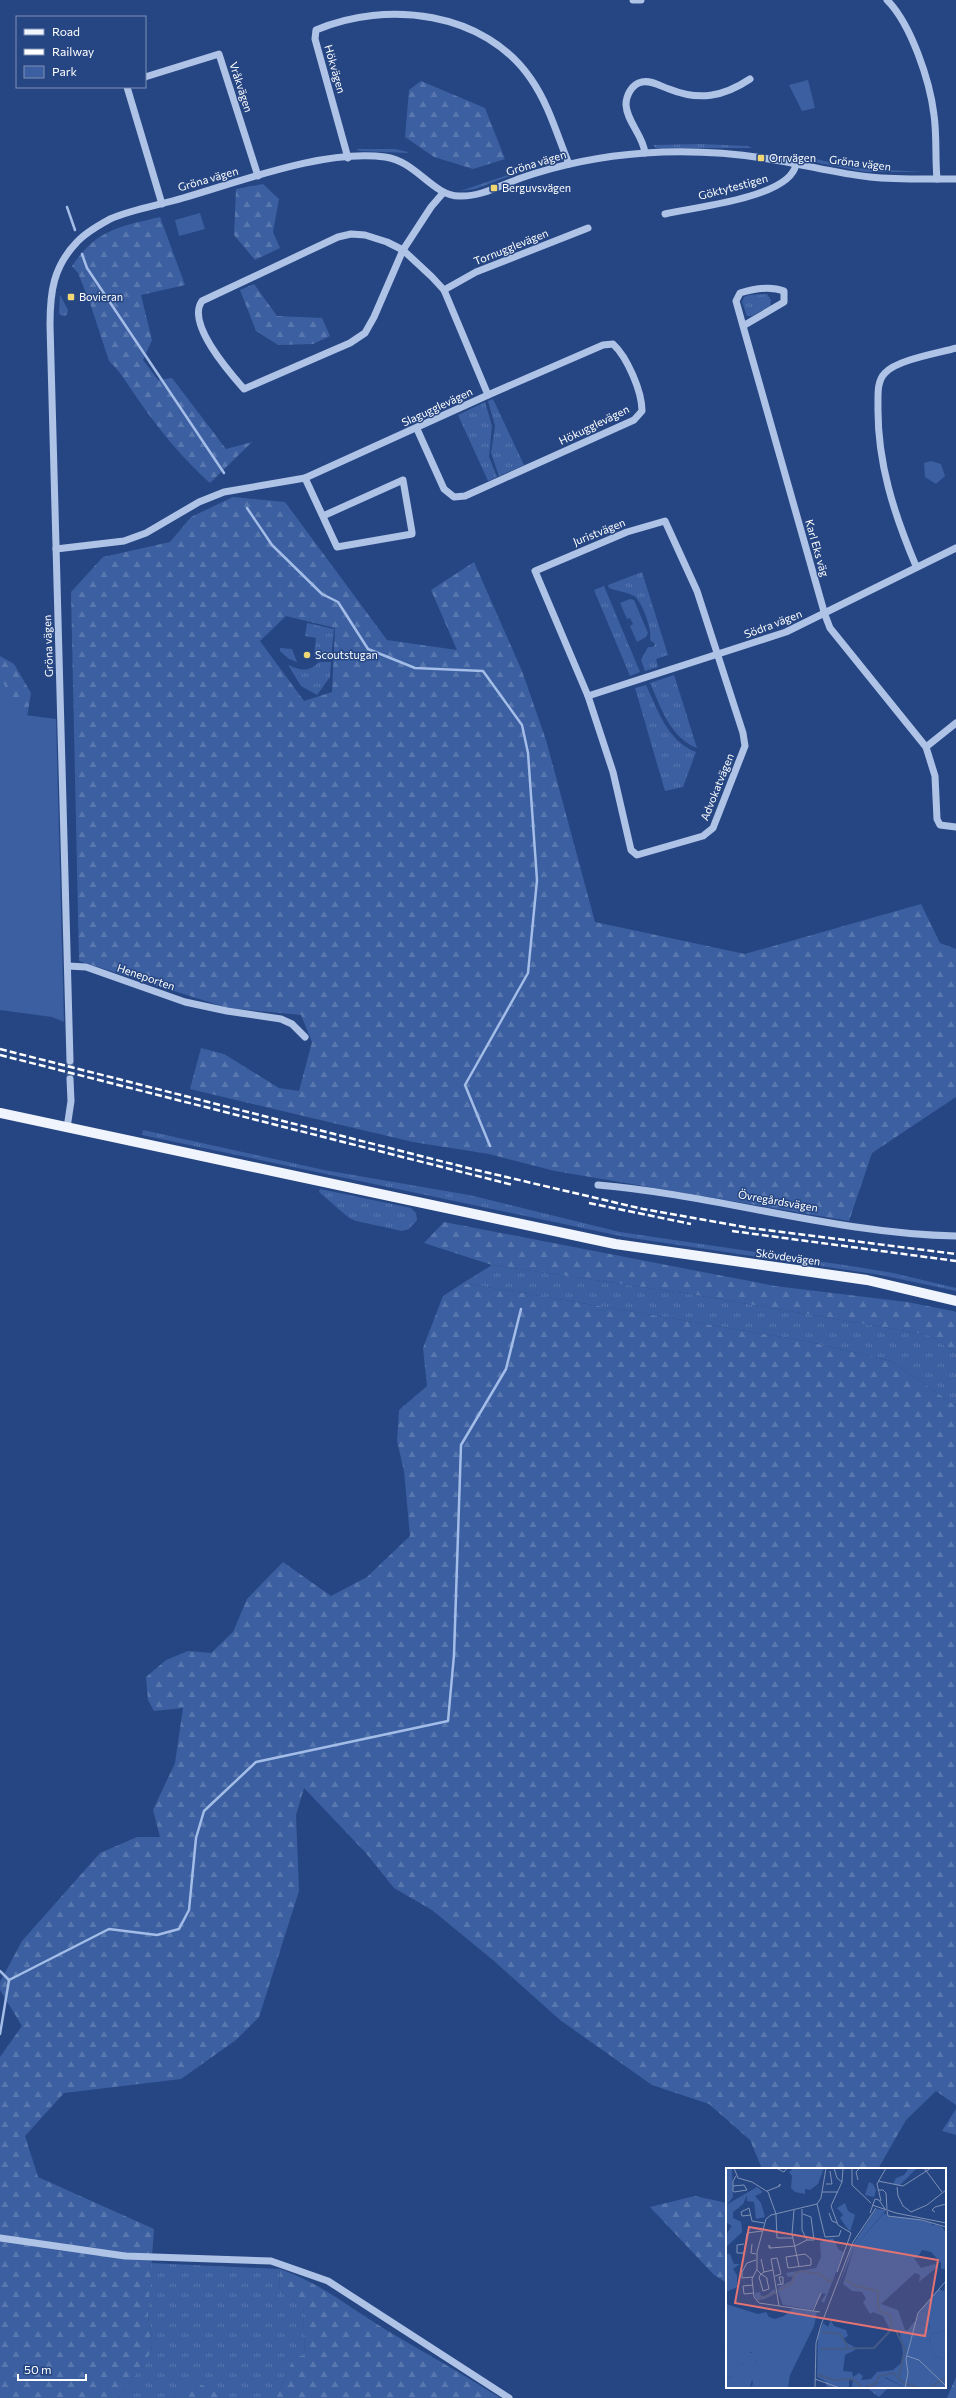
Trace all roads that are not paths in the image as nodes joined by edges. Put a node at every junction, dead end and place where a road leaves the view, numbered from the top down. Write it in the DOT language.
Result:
graph roads {
  1 [pos="887,0"];
  2 [pos="146,77"];
  3 [pos="750,79"];
  4 [pos="126,88"];
  5 [pos="645,153"];
  6 [pos="348,158"];
  7 [pos="569,164"];
  8 [pos="796,164"];
  9 [pos="258,176"];
  10 [pos="938,179"];
  11 [pos="956,179"];
  12 [pos="443,193"];
  13 [pos="162,204"];
  14 [pos="665,214"];
  15 [pos="588,228"];
  16 [pos="403,250"];
  17 [pos="444,290"];
  18 [pos="743,326"];
  19 [pos="956,348"];
  20 [pos="488,395"];
  21 [pos="417,429"];
  22 [pos="305,478"];
  23 [pos="323,516"];
  24 [pos="956,548"];
  25 [pos="56,549"];
  26 [pos="916,566"];
  27 [pos="825,615"];
  28 [pos="717,655"];
  29 [pos="588,696"];
  30 [pos="956,723"];
  31 [pos="926,747"];
  32 [pos="956,827"];
  33 [pos="68,966"];
  34 [pos="305,1037"];
  35 [pos="70,1061"];
  36 [pos="70,1078"];
  37 [pos="0,1113"];
  38 [pos="67,1128"];
  39 [pos="598,1185"];
  40 [pos="956,1236"];
  41 [pos="956,1301"];
  42 [pos="0,2238"];
  43 [pos="509,2398"];
  1 -- 10 [label="street"];
  2 -- 9 [label="street, Vråkvägen"];
  3 -- 5 [label="street"];
  4 -- 13 [label="street"];
  5 -- 7 [label="street, Gröna vägen"];
  5 -- 8 [label="street, Gröna vägen"];
  6 -- 7 [label="street, Hökvägen"];
  6 -- 9 [label="street, Gröna vägen"];
  6 -- 12 [label="street, Gröna vägen"];
  7 -- 12 [label="street, Gröna vägen"];
  8 -- 10 [label="street, Gröna vägen"];
  8 -- 14 [label="street, Göktytestigen"];
  9 -- 13 [label="street, Gröna vägen"];
  10 -- 11 [label="street, Gröna vägen"];
  12 -- 16 [label="street"];
  13 -- 25 [label="street, Gröna vägen"];
  15 -- 17 [label="street, Tornugglevägen"];
  16 -- 16 [label="street"];
  16 -- 17 [label="street, Slagugglevägen"];
  17 -- 20 [label="street, Slagugglevägen"];
  18 -- 18 [label="street, Karl Eks väg"];
  18 -- 27 [label="street, Karl Eks väg"];
  19 -- 26 [label="street"];
  20 -- 21 [label="street, Slagugglevägen"];
  20 -- 21 [label="street, Hökugglevägen"];
  21 -- 22 [label="street, Slagugglevägen"];
  22 -- 23 [label="street"];
  22 -- 25 [label="street, Slagugglevägen"];
  23 -- 23 [label="street"];
  24 -- 26 [label="street, Södra vägen"];
  25 -- 33 [label="street, Gröna vägen"];
  26 -- 27 [label="street, Södra vägen"];
  27 -- 28 [label="street, Södra vägen"];
  27 -- 31 [label="street, Karl Eks väg"];
  28 -- 29 [label="street, Södra vägen"];
  28 -- 29 [label="street, Juristvägen"];
  28 -- 29 [label="street, Advokatvägen"];
  30 -- 31 [label="street"];
  31 -- 32 [label="street"];
  33 -- 34 [label="street, Heneporten"];
  33 -- 35 [label="street"];
  36 -- 38 [label="street"];
  37 -- 38 [label="main road, Skövdevägen"];
  38 -- 41 [label="main road, Skövdevägen"];
  39 -- 40 [label="street, Övregårdsvägen"];
  42 -- 43 [label="street"];
}
